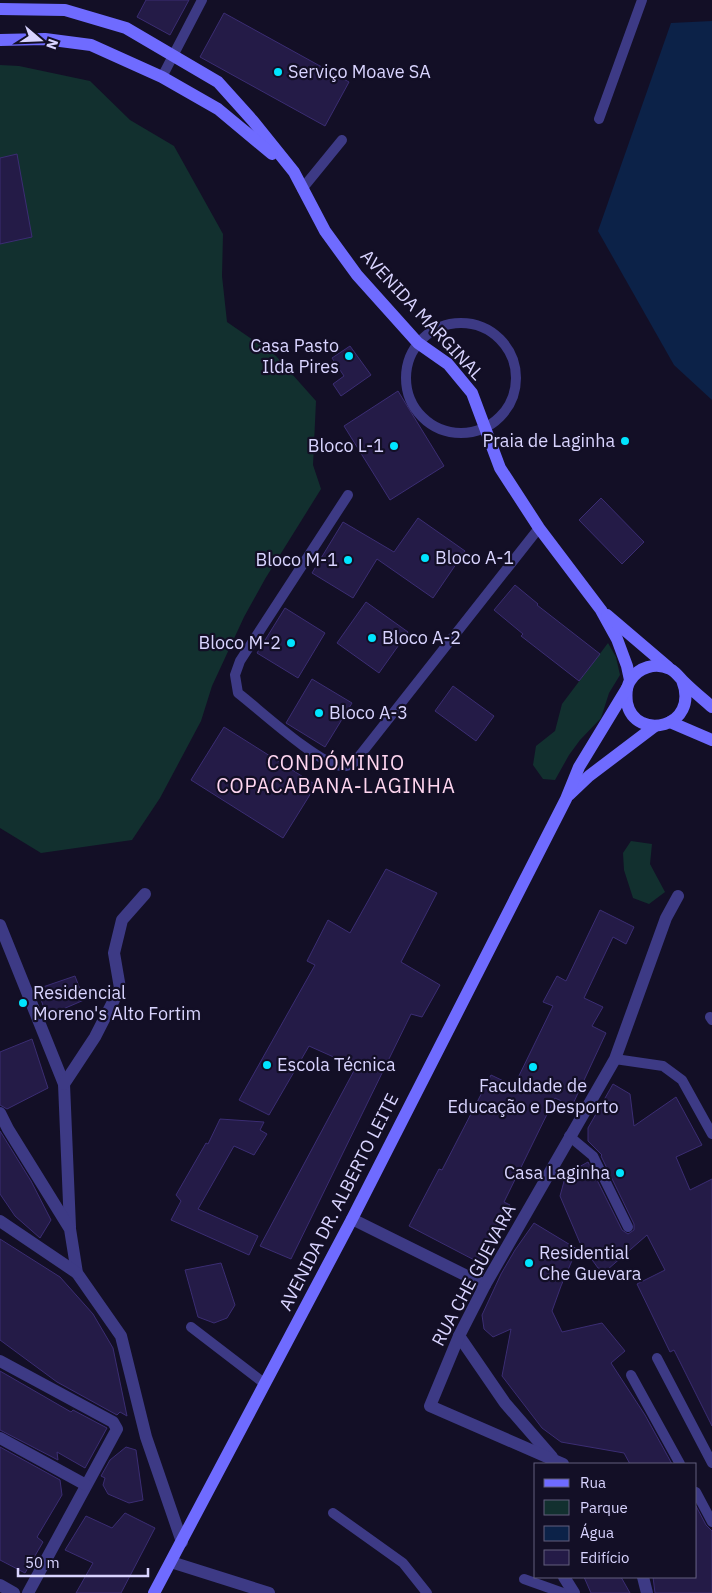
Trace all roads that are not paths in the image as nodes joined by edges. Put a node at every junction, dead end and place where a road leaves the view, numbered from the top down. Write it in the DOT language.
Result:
graph roads {
  1 [pos="202,0"];
  2 [pos="642,0"];
  3 [pos="0,9"];
  4 [pos="0,40"];
  5 [pos="174,55"];
  6 [pos="162,77"];
  7 [pos="599,119"];
  8 [pos="342,140"];
  9 [pos="294,172"];
  10 [pos="302,189"];
  11 [pos="418,343"];
  12 [pos="486,427"];
  13 [pos="348,495"];
  14 [pos="539,528"];
  15 [pos="601,610"];
  16 [pos="670,669"];
  17 [pos="682,680"];
  18 [pos="628,684"];
  19 [pos="712,707"];
  20 [pos="670,722"];
  21 [pos="655,726"];
  22 [pos="712,740"];
  23 [pos="566,799"];
  24 [pos="145,894"];
  25 [pos="678,896"];
  26 [pos="0,925"];
  27 [pos="615,1059"];
  28 [pos="64,1084"];
  29 [pos="0,1113"];
  30 [pos="712,1134"];
  31 [pos="570,1136"];
  32 [pos="352,1219"];
  33 [pos="0,1221"];
  34 [pos="628,1227"];
  35 [pos="70,1229"];
  36 [pos="77,1273"];
  37 [pos="485,1285"];
  38 [pos="191,1326"];
  39 [pos="459,1336"];
  40 [pos="657,1358"];
  41 [pos="0,1361"];
  42 [pos="631,1374"];
  43 [pos="264,1383"];
  44 [pos="0,1438"];
  45 [pos="559,1462"];
  46 [pos="679,1463"];
  47 [pos="712,1463"];
  48 [pos="86,1485"];
  49 [pos="697,1494"];
  50 [pos="333,1513"];
  51 [pos="712,1522"];
  52 [pos="182,1542"];
  53 [pos="171,1562"];
  54 [pos="565,1578"];
  55 [pos="643,1578"];
  56 [pos="524,1579"];
  57 [pos="0,1585"];
  58 [pos="14,1593"];
  59 [pos="28,1593"];
  60 [pos="154,1593"];
  61 [pos="268,1593"];
  62 [pos="427,1593"];
  63 [pos="563,1593"];
  64 [pos="574,1593"];
  65 [pos="647,1593"];
  1 -- 5 [label="lane"];
  2 -- 7 [label="lane"];
  3 -- 5 [label="street, AVENIDA MARGINAL"];
  4 -- 6 [label="street, AVENIDA MARGINAL"];
  5 -- 6 [label="lane"];
  5 -- 9 [label="street, AVENIDA MARGINAL"];
  6 -- 9 [label="street, AVENIDA MARGINAL"];
  8 -- 10 [label="lane"];
  9 -- 10 [label="street, AVENIDA MARGINAL"];
  10 -- 11 [label="street, AVENIDA MARGINAL"];
  11 -- 12 [label="street, AVENIDA MARGINAL"];
  11 -- 12 [label="lane"];
  11 -- 12 [label="lane"];
  12 -- 14 [label="street, AVENIDA MARGINAL"];
  13 -- 14 [label="lane"];
  14 -- 15 [label="street, AVENIDA MARGINAL"];
  15 -- 16 [label="street, AVENIDA MARGINAL"];
  15 -- 18 [label="street, AVENIDA MARGINAL"];
  16 -- 17 [label="street"];
  16 -- 18 [label="street"];
  17 -- 19 [label="street"];
  17 -- 20 [label="street"];
  18 -- 21 [label="street"];
  18 -- 23 [label="street, AVENIDA DR. ALBERTO LEITE"];
  20 -- 21 [label="street"];
  20 -- 22 [label="street"];
  21 -- 23 [label="street, AVENIDA DR. ALBERTO LEITE"];
  23 -- 32 [label="street, AVENIDA DR. ALBERTO LEITE"];
  24 -- 28 [label="street"];
  25 -- 27 [label="street, RUA CHE GUEVARA"];
  26 -- 28 [label="street"];
  27 -- 30 [label="lane"];
  27 -- 31 [label="street, RUA CHE GUEVARA"];
  28 -- 35 [label="street"];
  29 -- 35 [label="street"];
  31 -- 34 [label="lane"];
  31 -- 37 [label="street, RUA CHE GUEVARA"];
  32 -- 37 [label="street"];
  32 -- 43 [label="street, AVENIDA DR. ALBERTO LEITE"];
  33 -- 36 [label="street"];
  35 -- 36 [label="street"];
  36 -- 52 [label="street"];
  37 -- 39 [label="street, RUA CHE GUEVARA"];
  38 -- 43 [label="lane"];
  39 -- 45 [label="street"];
  39 -- 45 [label="street, RUA CHE GUEVARA"];
  40 -- 47 [label="lane"];
  41 -- 48 [label="street"];
  42 -- 46 [label="lane"];
  43 -- 52 [label="street, AVENIDA DR. ALBERTO LEITE"];
  44 -- 48 [label="street"];
  48 -- 59 [label="street"];
  49 -- 51 [label="lane"];
  50 -- 62 [label="lane"];
  52 -- 53 [label="street, AVENIDA DR. ALBERTO LEITE"];
  53 -- 60 [label="street, AVENIDA DR. ALBERTO LEITE"];
  53 -- 61 [label="street"];
  54 -- 64 [label="street"];
  55 -- 65 [label="street"];
  56 -- 63 [label="lane"];
  57 -- 58 [label="street"];
}
